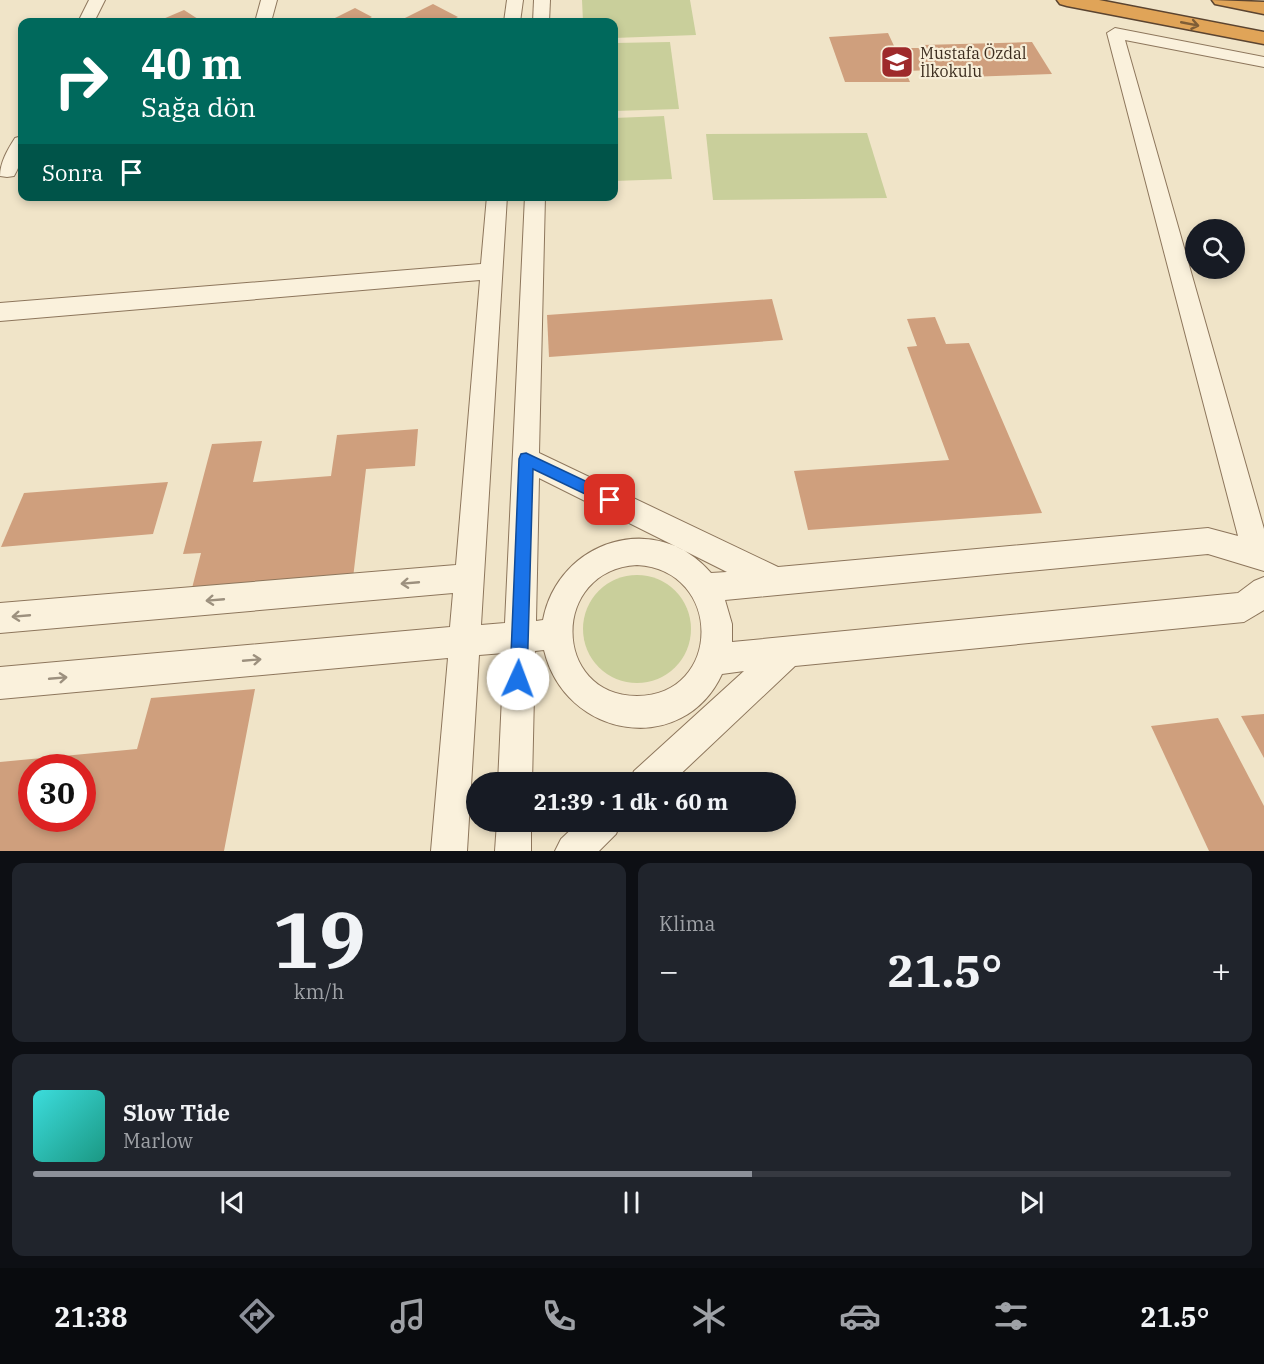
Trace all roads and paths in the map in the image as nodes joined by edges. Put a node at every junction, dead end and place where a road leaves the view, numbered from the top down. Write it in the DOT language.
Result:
graph roads {
  1 [pos="97,0"];
  2 [pos="269,0"];
  3 [pos="514,0"];
  4 [pos="542,0"];
  5 [pos="1067,0"];
  6 [pos="1222,0"];
  7 [pos="1264,8"];
  8 [pos="88,18"];
  9 [pos="264,18"];
  10 [pos="512,18"];
  11 [pos="541,18"];
  12 [pos="1264,38"];
  13 [pos="1264,62"];
  14 [pos="18,152"];
  15 [pos="10,171"];
  16 [pos="497,201"];
  17 [pos="535,201"];
  18 [pos="491,271"];
  19 [pos="0,312"];
  20 [pos="526,459"];
  21 [pos="1261,556"];
  22 [pos="468,578"];
  23 [pos="777,582"];
  24 [pos="705,588"];
  25 [pos="1264,591"];
  26 [pos="0,618"];
  27 [pos="558,634"];
  28 [pos="520,637"];
  29 [pos="464,641"];
  30 [pos="788,652"];
  31 [pos="712,659"];
  32 [pos="0,683"];
  33 [pos="515,772"];
  34 [pos="658,772"];
  35 [pos="514,832"];
  36 [pos="593,832"];
  37 [pos="449,851"];
  38 [pos="513,851"];
  39 [pos="573,851"];
  1 -- 8 [label="street"];
  2 -- 9 [label="street"];
  3 -- 10 [label="street"];
  4 -- 11 [label="street"];
  5 -- 12 [label="highway, one-way"];
  6 -- 7 [label="highway"];
  13 -- 21 [label="street"];
  14 -- 15 [label="street"];
  16 -- 18 [label="street"];
  17 -- 20 [label="street"];
  18 -- 19 [label="street"];
  18 -- 22 [label="street"];
  20 -- 23 [label="street"];
  20 -- 28 [label="street"];
  21 -- 23 [label="street"];
  22 -- 26 [label="street, one-way"];
  22 -- 29 [label="street"];
  23 -- 24 [label="street"];
  24 -- 27 [label="street"];
  24 -- 31 [label="street"];
  25 -- 30 [label="street"];
  27 -- 28 [label="street"];
  27 -- 31 [label="street"];
  28 -- 29 [label="street"];
  28 -- 33 [label="street"];
  32 -- 29 [label="street, one-way"];
  29 -- 37 [label="street"];
  30 -- 31 [label="street"];
  30 -- 34 [label="street"];
  35 -- 38 [label="street"];
  36 -- 39 [label="street"];
}
